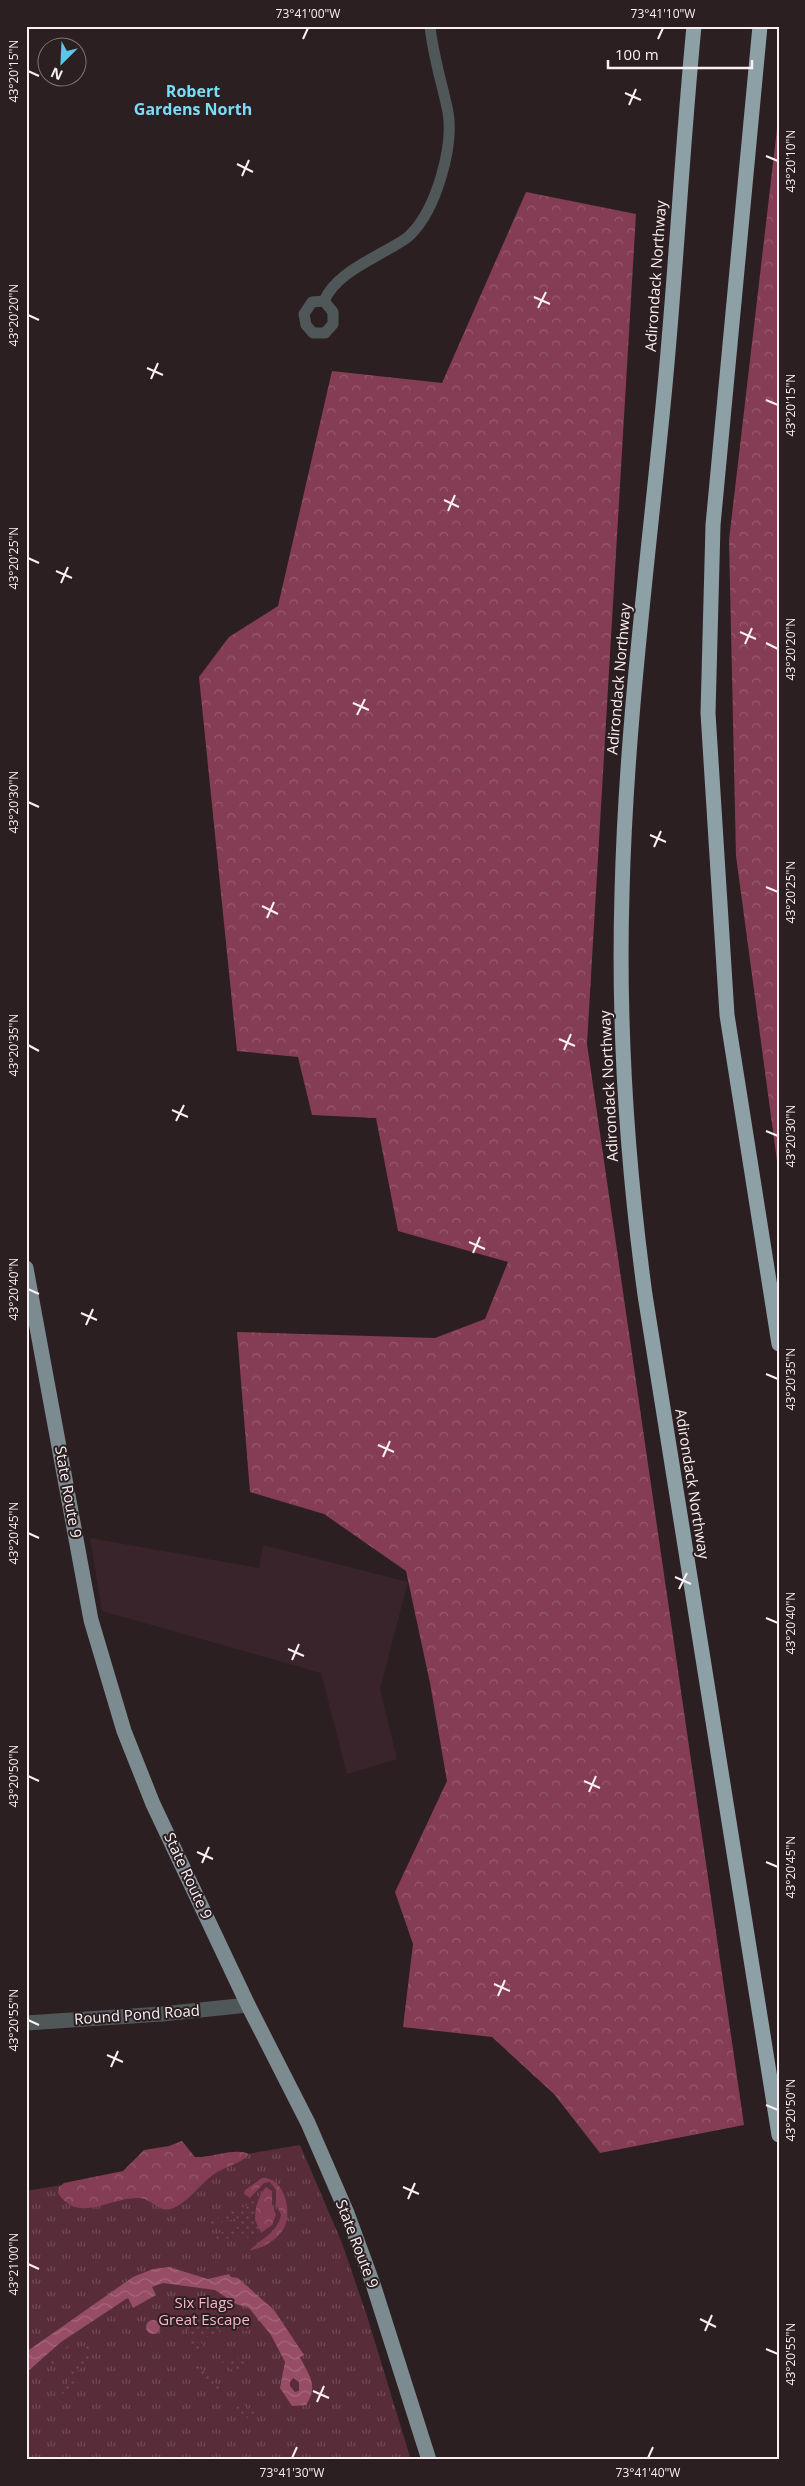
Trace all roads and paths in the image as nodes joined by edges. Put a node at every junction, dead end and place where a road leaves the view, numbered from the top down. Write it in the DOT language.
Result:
graph roads {
  1 [pos="430,26"];
  2 [pos="694,26"];
  3 [pos="760,26"];
  4 [pos="324,300"];
  5 [pos="26,1268"];
  6 [pos="779,1344"];
  7 [pos="248,2005"];
  8 [pos="26,2023"];
  9 [pos="779,2135"];
  10 [pos="429,2460"];
  1 -- 4 [label="street"];
  2 -- 9 [label="highway, Adirondack Northway"];
  3 -- 6 [label="highway"];
  5 -- 7 [label="main road, State Route 9"];
  7 -- 8 [label="street, Round Pond Road"];
  7 -- 10 [label="main road, State Route 9"];
}
